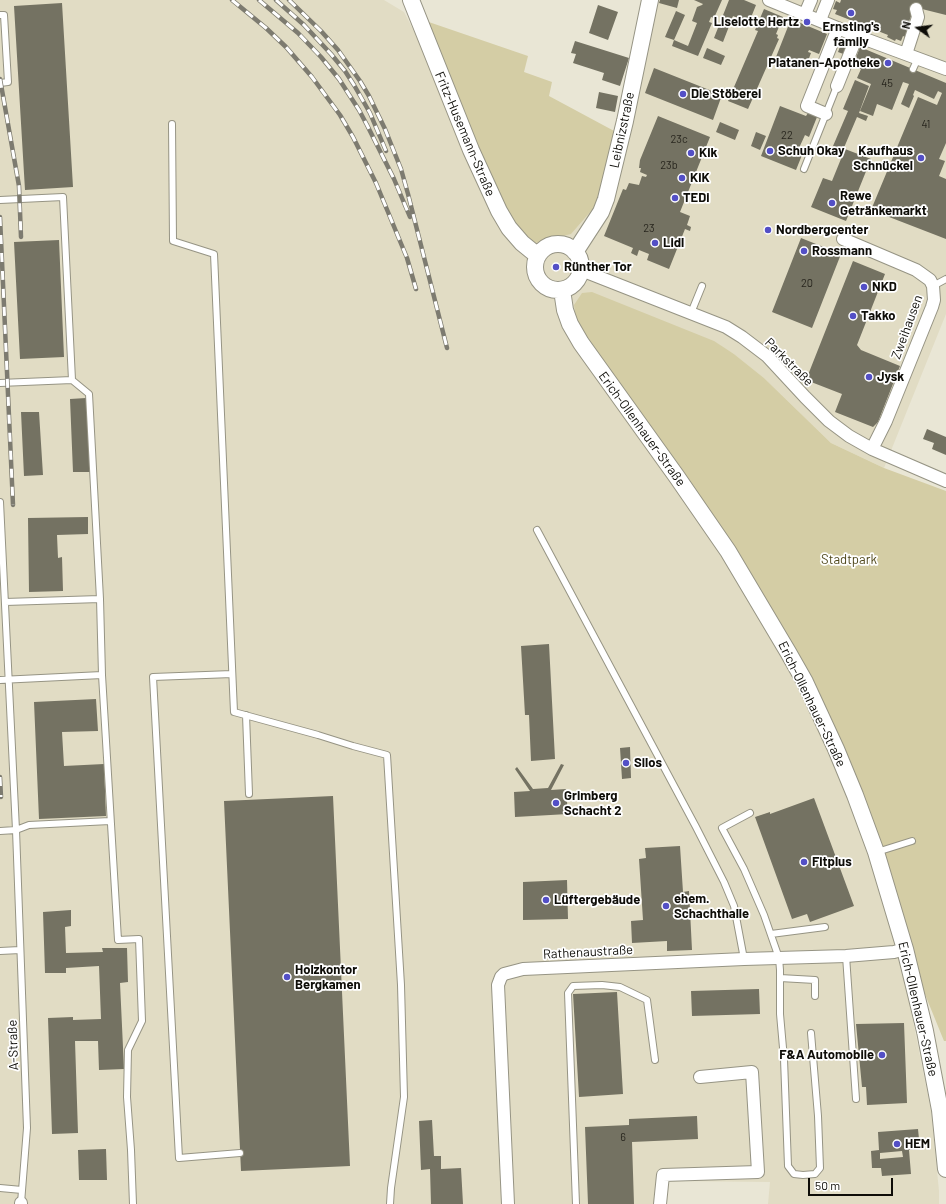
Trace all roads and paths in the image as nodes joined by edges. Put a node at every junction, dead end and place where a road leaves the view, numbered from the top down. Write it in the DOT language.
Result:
graph roads {
  1 [pos="411,0"];
  2 [pos="650,0"];
  3 [pos="769,0"];
  4 [pos="811,0"];
  5 [pos="828,0"];
  6 [pos="916,9"];
  7 [pos="806,14"];
  8 [pos="0,15"];
  9 [pos="820,20"];
  10 [pos="838,28"];
  11 [pos="857,36"];
  12 [pos="906,54"];
  13 [pos="946,69"];
  14 [pos="0,83"];
  15 [pos="836,88"];
  16 [pos="826,114"];
  17 [pos="172,124"];
  18 [pos="804,169"];
  19 [pos="0,200"];
  20 [pos="844,239"];
  21 [pos="575,252"];
  22 [pos="538,256"];
  23 [pos="581,270"];
  24 [pos="946,279"];
  25 [pos="702,286"];
  26 [pos="934,286"];
  27 [pos="562,290"];
  28 [pos="691,313"];
  29 [pos="72,380"];
  30 [pos="0,383"];
  31 [pos="872,449"];
  32 [pos="946,481"];
  33 [pos="0,502"];
  34 [pos="536,530"];
  35 [pos="2,587"];
  36 [pos="100,599"];
  37 [pos="5,602"];
  38 [pos="232,674"];
  39 [pos="102,675"];
  40 [pos="0,680"];
  41 [pos="9,680"];
  42 [pos="246,715"];
  43 [pos="249,794"];
  44 [pos="750,813"];
  45 [pos="110,821"];
  46 [pos="16,830"];
  47 [pos="0,831"];
  48 [pos="912,841"];
  49 [pos="876,852"];
  50 [pos="825,927"];
  51 [pos="771,934"];
  52 [pos="905,949"];
  53 [pos="20,950"];
  54 [pos="0,951"];
  55 [pos="846,956"];
  56 [pos="779,958"];
  57 [pos="744,959"];
  58 [pos="780,978"];
  59 [pos="815,996"];
  60 [pos="811,1033"];
  61 [pos="655,1060"];
  62 [pos="700,1077"];
  63 [pos="856,1099"];
  64 [pos="240,1153"];
  65 [pos="946,1169"];
  66 [pos="0,1188"];
  67 [pos="22,1190"];
  68 [pos="21,1203"];
  69 [pos="133,1204"];
  70 [pos="390,1204"];
  71 [pos="508,1204"];
  72 [pos="576,1204"];
  73 [pos="660,1204"];
  1 -- 22 [label="street, Fritz-Husemann-Straße"];
  2 -- 21 [label="street, Leibnizstraße"];
  3 -- 7 [label="street"];
  4 -- 7 [label="street"];
  5 -- 9 [label="street"];
  6 -- 12 [label="street"];
  7 -- 9 [label="street"];
  8 -- 14 [label="lane"];
  9 -- 10 [label="street"];
  10 -- 11 [label="street"];
  10 -- 16 [label="street"];
  11 -- 12 [label="street"];
  11 -- 15 [label="street"];
  12 -- 13 [label="street"];
  15 -- 16 [label="lane"];
  16 -- 18 [label="lane"];
  17 -- 38 [label="lane"];
  19 -- 29 [label="lane"];
  20 -- 26 [label="street, Zweihausen"];
  21 -- 22 [label="street"];
  21 -- 23 [label="street"];
  22 -- 27 [label="street"];
  23 -- 27 [label="street"];
  23 -- 28 [label="street, Parkstraße"];
  24 -- 26 [label="lane"];
  25 -- 28 [label="lane"];
  26 -- 31 [label="street, Zweihausen"];
  27 -- 49 [label="street, Erich-Ollenhauer-Straße"];
  28 -- 31 [label="street, Parkstraße"];
  29 -- 30 [label="lane"];
  29 -- 36 [label="lane"];
  31 -- 32 [label="street, Parkstraße"];
  33 -- 35 [label="lane, A-Straße"];
  34 -- 57 [label="lane"];
  35 -- 37 [label="lane, A-Straße"];
  36 -- 37 [label="lane"];
  36 -- 39 [label="lane"];
  37 -- 41 [label="lane, A-Straße"];
  38 -- 42 [label="lane"];
  38 -- 64 [label="lane"];
  39 -- 41 [label="lane"];
  39 -- 45 [label="lane"];
  40 -- 41 [label="lane"];
  41 -- 46 [label="lane, A-Straße"];
  42 -- 43 [label="lane"];
  42 -- 70 [label="lane"];
  44 -- 51 [label="lane"];
  45 -- 46 [label="lane"];
  45 -- 69 [label="lane"];
  46 -- 47 [label="lane"];
  46 -- 53 [label="lane, A-Straße"];
  48 -- 49 [label="lane"];
  49 -- 52 [label="street, Erich-Ollenhauer-Straße"];
  50 -- 51 [label="lane"];
  51 -- 56 [label="lane"];
  52 -- 55 [label="street, Rathenaustraße"];
  52 -- 65 [label="street, Erich-Ollenhauer-Straße"];
  53 -- 54 [label="lane"];
  53 -- 67 [label="lane, A-Straße"];
  55 -- 56 [label="street, Rathenaustraße"];
  55 -- 63 [label="lane"];
  56 -- 57 [label="street, Rathenaustraße"];
  56 -- 58 [label="lane"];
  57 -- 71 [label="street, Rathenaustraße"];
  58 -- 59 [label="lane"];
  58 -- 60 [label="lane"];
  61 -- 72 [label="lane"];
  62 -- 73 [label="street"];
  66 -- 67 [label="lane"];
  67 -- 68 [label="lane, A-Straße"];
}
